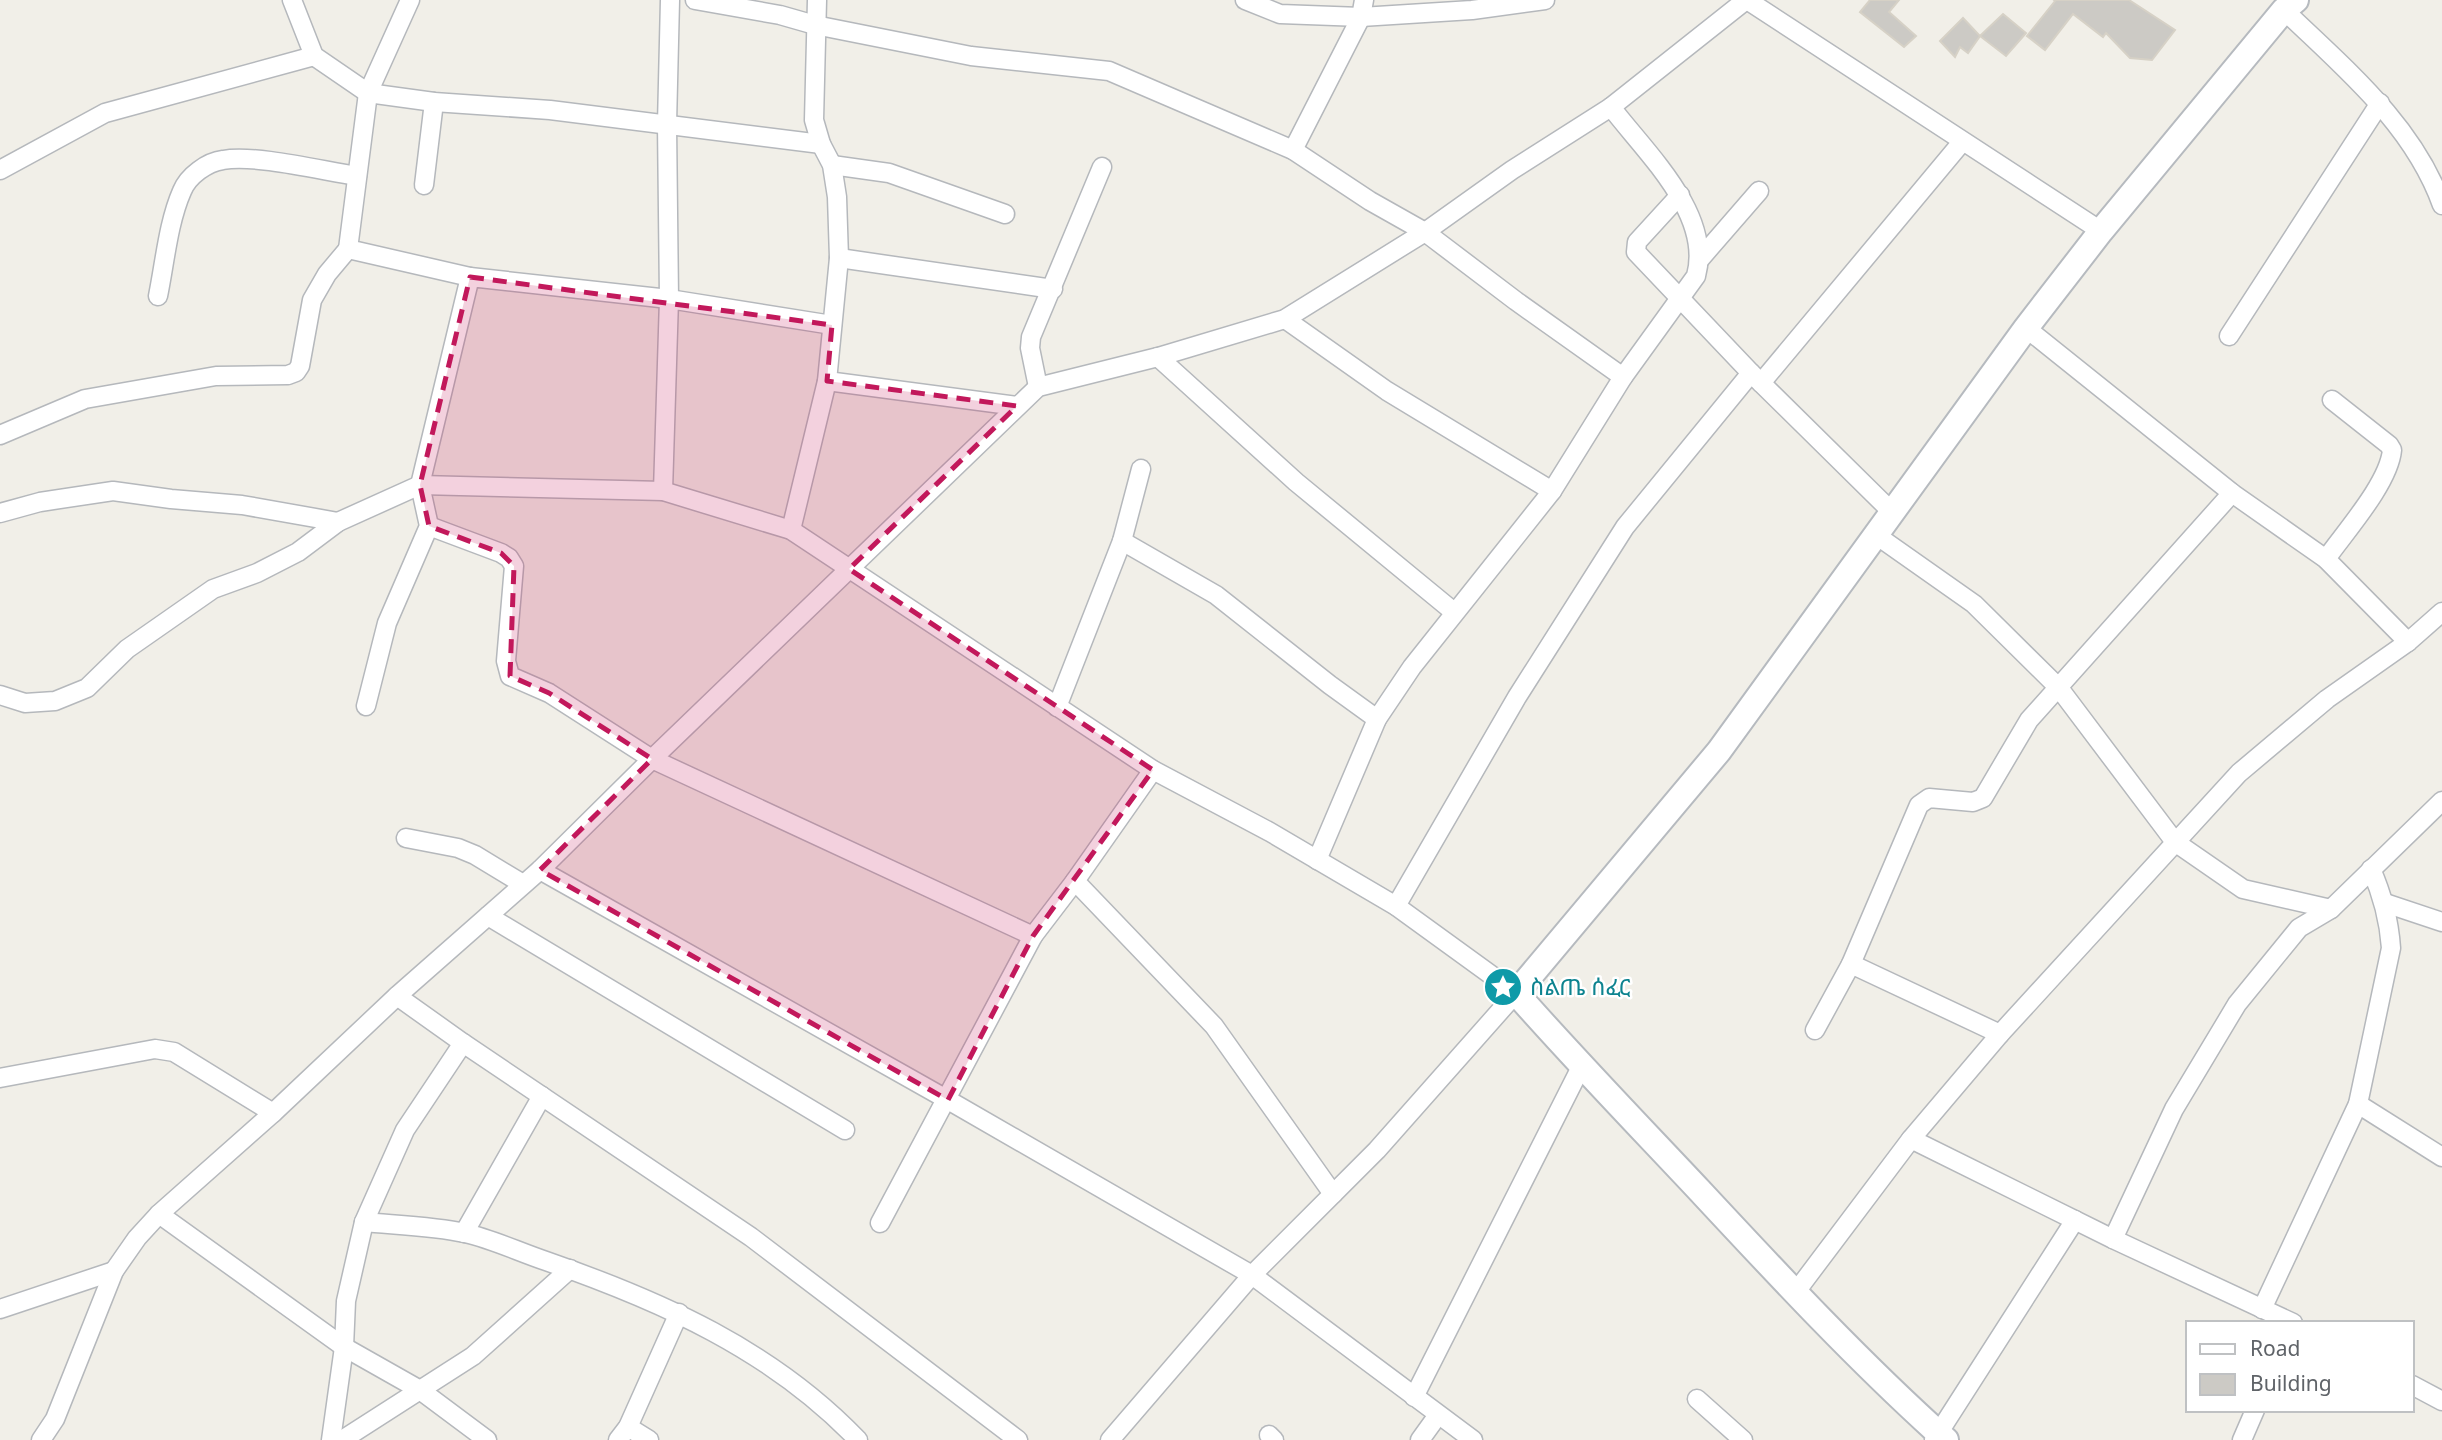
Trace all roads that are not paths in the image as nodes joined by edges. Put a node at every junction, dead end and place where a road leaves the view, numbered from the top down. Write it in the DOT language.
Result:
graph roads {
  1 [pos="292,0"];
  2 [pos="410,0"];
  3 [pos="670,0"];
  4 [pos="695,0"];
  5 [pos="817,0"];
  6 [pos="1245,0"];
  7 [pos="1545,0"];
  8 [pos="1746,0"];
  9 [pos="2290,5"];
  10 [pos="779,7"];
  11 [pos="1362,9"];
  12 [pos="815,25"];
  13 [pos="314,56"];
  14 [pos="368,93"];
  15 [pos="434,102"];
  16 [pos="2380,103"];
  17 [pos="1611,107"];
  18 [pos="667,124"];
  19 [pos="1962,142"];
  20 [pos="821,144"];
  21 [pos="1293,150"];
  22 [pos="832,165"];
  23 [pos="1102,167"];
  24 [pos="0,170"];
  25 [pos="357,176"];
  26 [pos="424,185"];
  27 [pos="1759,191"];
  28 [pos="1680,195"];
  29 [pos="2441,200"];
  30 [pos="1005,214"];
  31 [pos="2101,231"];
  32 [pos="1425,232"];
  33 [pos="348,249"];
  34 [pos="839,258"];
  35 [pos="1700,259"];
  36 [pos="470,277"];
  37 [pos="1053,289"];
  38 [pos="158,296"];
  39 [pos="1679,298"];
  40 [pos="669,299"];
  41 [pos="1285,319"];
  42 [pos="832,325"];
  43 [pos="2026,328"];
  44 [pos="2229,336"];
  45 [pos="1158,357"];
  46 [pos="1623,377"];
  47 [pos="1756,378"];
  48 [pos="827,381"];
  49 [pos="1038,387"];
  50 [pos="2332,400"];
  51 [pos="1017,406"];
  52 [pos="0,435"];
  53 [pos="1141,470"];
  54 [pos="420,485"];
  55 [pos="663,491"];
  56 [pos="1552,491"];
  57 [pos="2232,493"];
  58 [pos="1892,512"];
  59 [pos="0,513"];
  60 [pos="338,522"];
  61 [pos="429,526"];
  62 [pos="791,530"];
  63 [pos="1876,536"];
  64 [pos="1122,541"];
  65 [pos="2326,559"];
  66 [pos="849,569"];
  67 [pos="1454,612"];
  68 [pos="2442,612"];
  69 [pos="2408,642"];
  70 [pos="2059,688"];
  71 [pos="0,695"];
  72 [pos="366,706"];
  73 [pos="1057,707"];
  74 [pos="1377,719"];
  75 [pos="652,758"];
  76 [pos="1153,770"];
  77 [pos="2442,802"];
  78 [pos="406,838"];
  79 [pos="2175,842"];
  80 [pos="1317,860"];
  81 [pos="2371,869"];
  82 [pos="540,870"];
  83 [pos="1075,881"];
  84 [pos="523,884"];
  85 [pos="2385,903"];
  86 [pos="1396,906"];
  87 [pos="2330,909"];
  88 [pos="488,916"];
  89 [pos="2442,922"];
  90 [pos="1033,936"];
  91 [pos="1851,964"];
  92 [pos="1516,993"];
  93 [pos="397,996"];
  94 [pos="1815,1030"];
  95 [pos="2000,1034"];
  96 [pos="463,1043"];
  97 [pos="1581,1067"];
  98 [pos="0,1078"];
  99 [pos="541,1096"];
  100 [pos="948,1100"];
  101 [pos="2358,1104"];
  102 [pos="273,1113"];
  103 [pos="845,1130"];
  104 [pos="1911,1139"];
  105 [pos="2442,1157"];
  106 [pos="1333,1194"];
  107 [pos="159,1213"];
  108 [pos="2076,1220"];
  109 [pos="364,1222"];
  110 [pos="880,1223"];
  111 [pos="464,1233"];
  112 [pos="2113,1239"];
  113 [pos="570,1269"];
  114 [pos="114,1271"];
  115 [pos="1252,1275"];
  116 [pos="1795,1293"];
  117 [pos="2262,1308"];
  118 [pos="0,1309"];
  119 [pos="679,1313"];
  120 [pos="2288,1321"];
  121 [pos="344,1347"];
  122 [pos="2414,1386"];
  123 [pos="420,1390"];
  124 [pos="1414,1397"];
  125 [pos="1697,1399"];
  126 [pos="2442,1401"];
  127 [pos="2254,1412"];
  128 [pos="1438,1415"];
  129 [pos="623,1433"];
  130 [pos="1939,1438"];
  131 [pos="41,1440"];
  132 [pos="331,1440"];
  133 [pos="342,1440"];
  134 [pos="487,1440"];
  135 [pos="649,1440"];
  136 [pos="858,1440"];
  137 [pos="1018,1440"];
  138 [pos="1110,1440"];
  139 [pos="1420,1440"];
  140 [pos="1473,1440"];
  141 [pos="1743,1440"];
  142 [pos="2242,1440"];
  1 -- 13 [label="street"];
  2 -- 14 [label="street"];
  3 -- 18 [label="street"];
  4 -- 10 [label="street"];
  5 -- 12 [label="street"];
  6 -- 11 [label="street"];
  7 -- 11 [label="street"];
  8 -- 17 [label="street"];
  8 -- 19 [label="street"];
  9 -- 16 [label="street"];
  9 -- 31 [label="street"];
  10 -- 12 [label="street"];
  11 -- 21 [label="street"];
  12 -- 20 [label="street"];
  12 -- 21 [label="street"];
  13 -- 14 [label="street"];
  13 -- 24 [label="street"];
  14 -- 15 [label="street"];
  14 -- 25 [label="street"];
  15 -- 18 [label="street"];
  15 -- 26 [label="street"];
  16 -- 29 [label="street"];
  16 -- 44 [label="street"];
  17 -- 28 [label="street"];
  17 -- 32 [label="street"];
  18 -- 20 [label="street"];
  18 -- 40 [label="street"];
  19 -- 31 [label="street"];
  19 -- 47 [label="street"];
  20 -- 22 [label="street"];
  21 -- 32 [label="street"];
  22 -- 30 [label="street"];
  22 -- 34 [label="street"];
  23 -- 37 [label="street"];
  25 -- 33 [label="street"];
  25 -- 38 [label="street"];
  27 -- 35 [label="street"];
  28 -- 35 [label="street"];
  28 -- 39 [label="street"];
  31 -- 43 [label="street"];
  32 -- 41 [label="street"];
  32 -- 46 [label="street"];
  33 -- 36 [label="street"];
  33 -- 52 [label="street"];
  34 -- 37 [label="street"];
  34 -- 42 [label="street"];
  35 -- 39 [label="street"];
  36 -- 40 [label="street"];
  36 -- 54 [label="street"];
  37 -- 49 [label="street"];
  39 -- 46 [label="street"];
  39 -- 47 [label="street"];
  40 -- 42 [label="street"];
  40 -- 55 [label="street"];
  41 -- 45 [label="street"];
  41 -- 56 [label="street"];
  42 -- 48 [label="street"];
  43 -- 57 [label="street"];
  43 -- 58 [label="street"];
  45 -- 49 [label="street"];
  45 -- 67 [label="street"];
  46 -- 56 [label="street"];
  47 -- 58 [label="street"];
  47 -- 86 [label="street"];
  48 -- 51 [label="street"];
  48 -- 62 [label="street"];
  49 -- 51 [label="street"];
  50 -- 65 [label="street"];
  51 -- 66 [label="street"];
  53 -- 64 [label="street"];
  54 -- 55 [label="street"];
  54 -- 60 [label="street"];
  54 -- 61 [label="street"];
  55 -- 62 [label="street"];
  56 -- 67 [label="street"];
  57 -- 65 [label="street"];
  57 -- 70 [label="street"];
  58 -- 63 [label="street"];
  59 -- 60 [label="street"];
  60 -- 71 [label="street"];
  61 -- 72 [label="street"];
  61 -- 75 [label="street"];
  62 -- 66 [label="street"];
  63 -- 70 [label="street"];
  63 -- 92 [label="street"];
  64 -- 73 [label="street"];
  64 -- 74 [label="street"];
  65 -- 69 [label="street"];
  66 -- 73 [label="street"];
  66 -- 75 [label="street"];
  67 -- 74 [label="street"];
  68 -- 69 [label="street"];
  69 -- 79 [label="street"];
  70 -- 79 [label="street"];
  70 -- 91 [label="street"];
  73 -- 76 [label="street"];
  74 -- 80 [label="street"];
  75 -- 82 [label="street"];
  75 -- 90 [label="street"];
  76 -- 80 [label="street"];
  76 -- 83 [label="street"];
  77 -- 81 [label="street"];
  78 -- 84 [label="street"];
  79 -- 87 [label="street"];
  79 -- 95 [label="street"];
  80 -- 86 [label="street"];
  81 -- 85 [label="street"];
  81 -- 87 [label="street"];
  82 -- 84 [label="street"];
  82 -- 100 [label="street"];
  83 -- 90 [label="street"];
  83 -- 106 [label="street"];
  84 -- 88 [label="street"];
  85 -- 89 [label="street"];
  85 -- 101 [label="street"];
  86 -- 92 [label="street"];
  87 -- 112 [label="street"];
  88 -- 93 [label="street"];
  88 -- 103 [label="street"];
  90 -- 100 [label="street"];
  91 -- 94 [label="street"];
  91 -- 95 [label="street"];
  92 -- 97 [label="street"];
  92 -- 106 [label="street"];
  93 -- 96 [label="street"];
  93 -- 102 [label="street"];
  95 -- 104 [label="street"];
  96 -- 99 [label="street"];
  96 -- 109 [label="street"];
  97 -- 116 [label="street"];
  97 -- 124 [label="street"];
  98 -- 102 [label="street"];
  99 -- 111 [label="street"];
  99 -- 137 [label="street"];
  100 -- 110 [label="street"];
  100 -- 115 [label="street"];
  101 -- 105 [label="street"];
  101 -- 117 [label="street"];
  102 -- 107 [label="street"];
  104 -- 108 [label="street"];
  104 -- 116 [label="street"];
  106 -- 115 [label="street"];
  107 -- 114 [label="street"];
  107 -- 121 [label="street"];
  108 -- 112 [label="street"];
  108 -- 130 [label="street"];
  109 -- 111 [label="street"];
  109 -- 121 [label="street"];
  111 -- 113 [label="street"];
  112 -- 117 [label="street"];
  113 -- 119 [label="street"];
  113 -- 123 [label="street"];
  114 -- 118 [label="street"];
  114 -- 131 [label="street"];
  115 -- 124 [label="street"];
  115 -- 138 [label="street"];
  116 -- 130 [label="street"];
  117 -- 120 [label="street"];
  119 -- 129 [label="street"];
  119 -- 136 [label="street"];
  121 -- 123 [label="street"];
  121 -- 132 [label="street"];
  122 -- 126 [label="street"];
  123 -- 133 [label="street"];
  123 -- 134 [label="street"];
  124 -- 128 [label="street"];
  125 -- 141 [label="street"];
  127 -- 142 [label="street"];
  128 -- 139 [label="street"];
  128 -- 140 [label="street"];
  129 -- 135 [label="street"];
}
